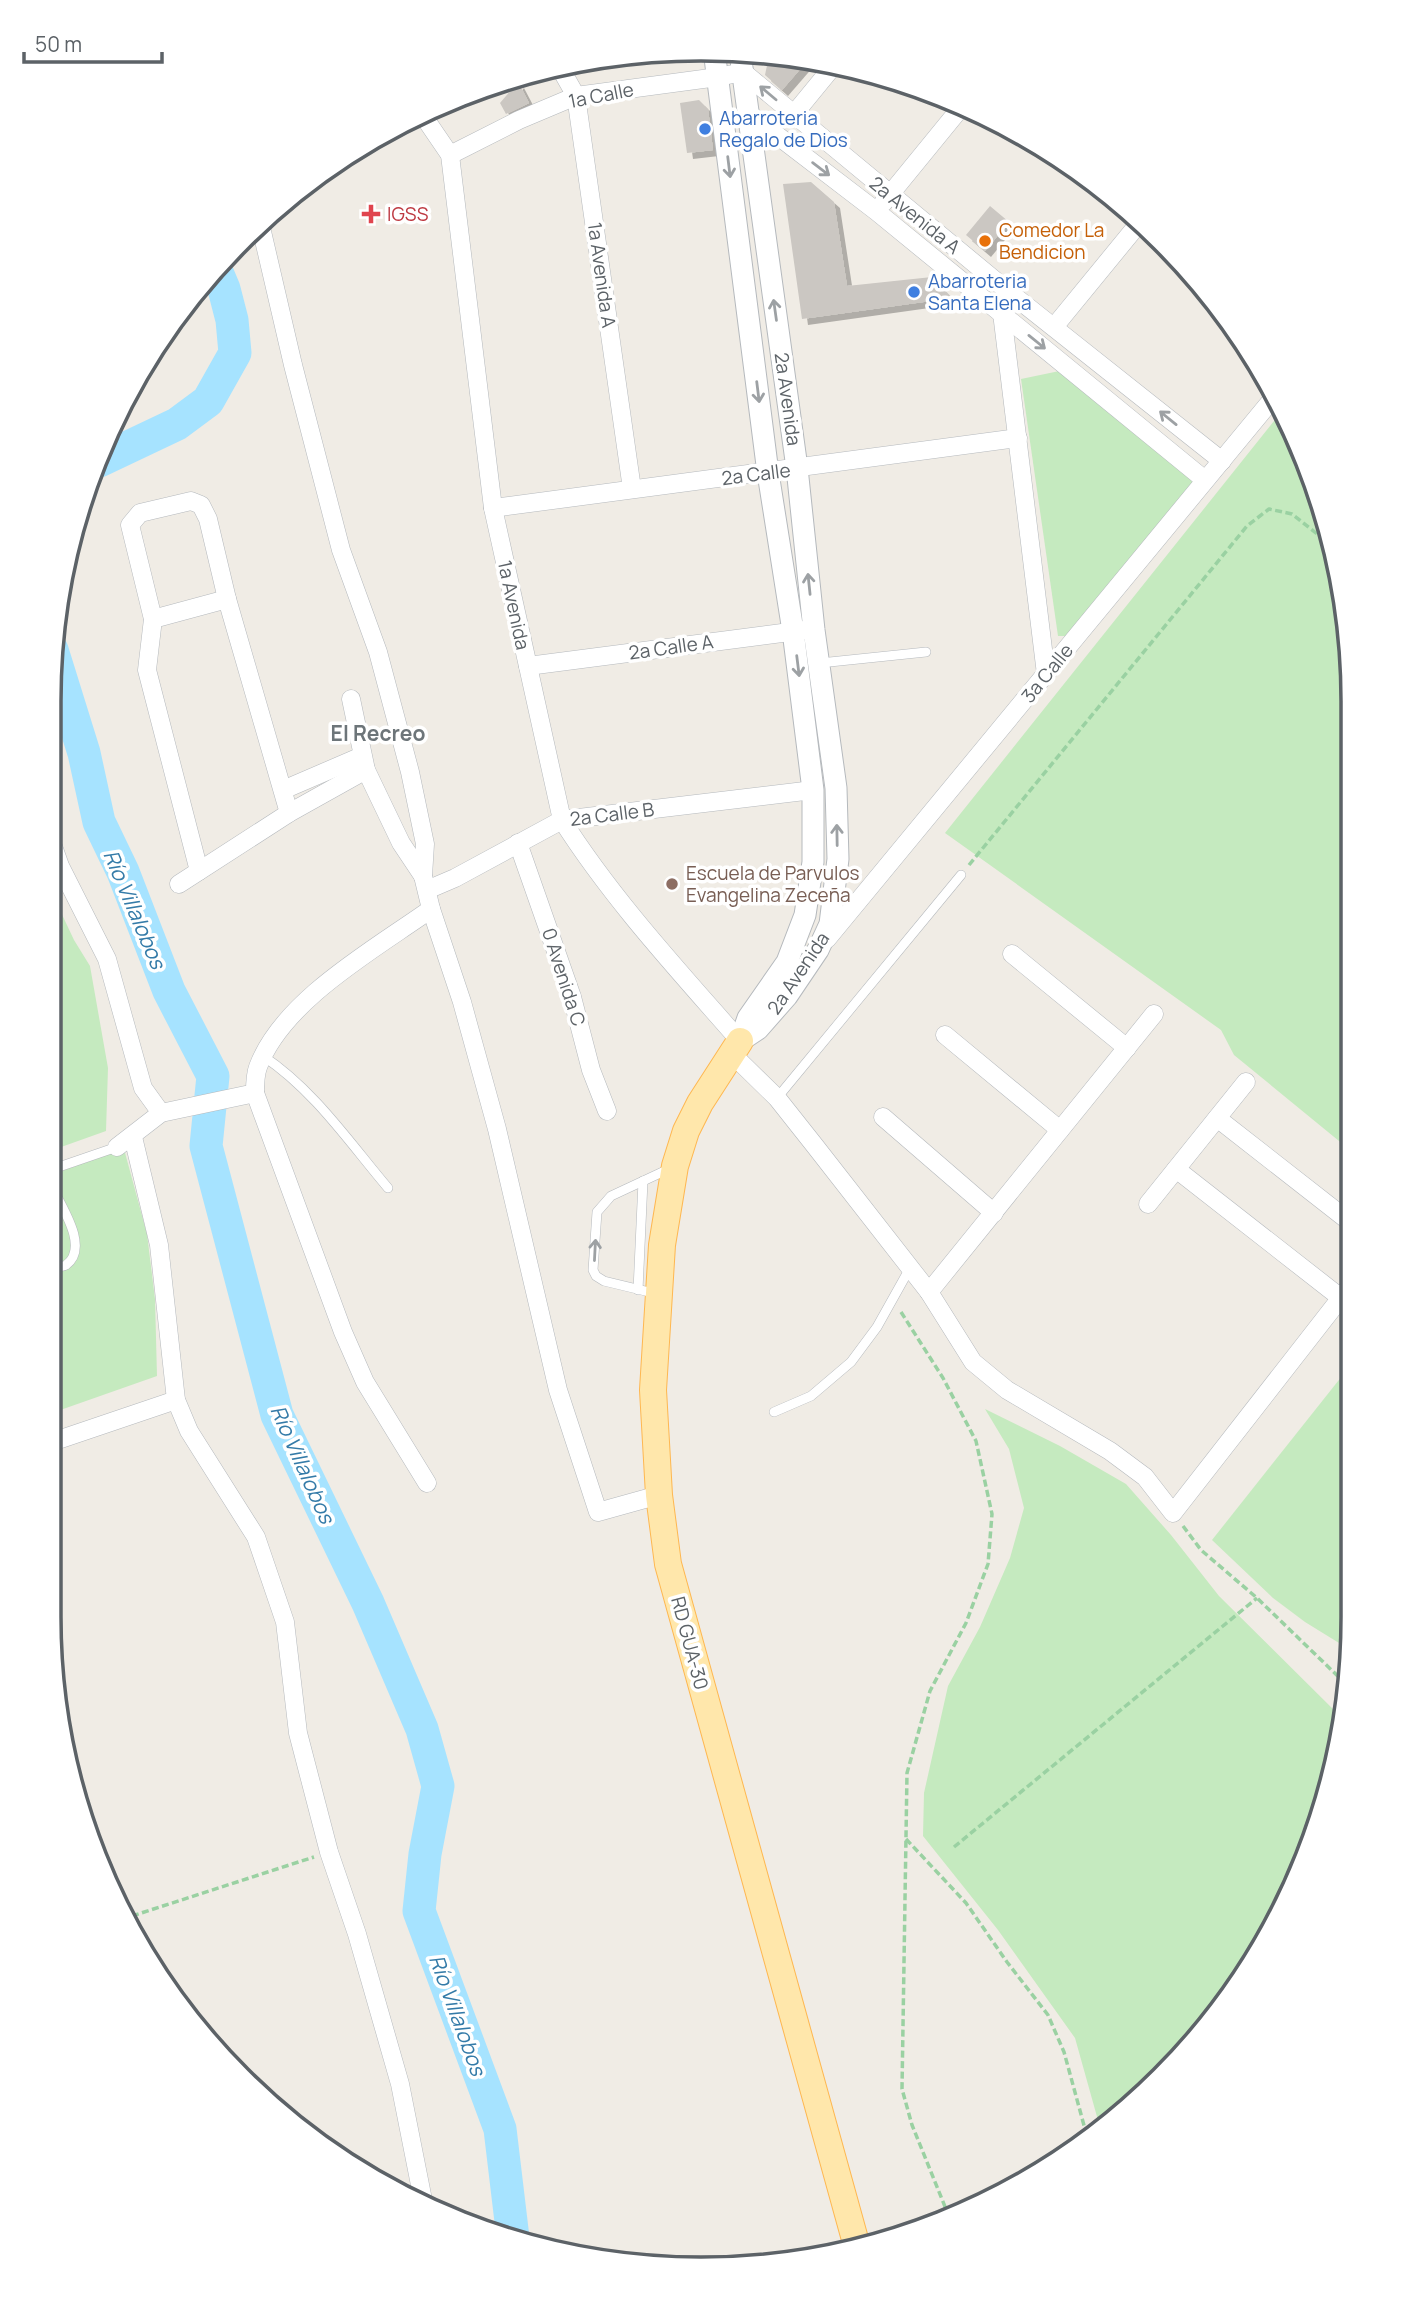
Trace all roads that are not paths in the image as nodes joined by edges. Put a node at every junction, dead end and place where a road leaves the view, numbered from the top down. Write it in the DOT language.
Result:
graph roads {
  1 [pos="716,62"];
  2 [pos="739,63"];
  3 [pos="744,63"];
  4 [pos="748,63"];
  5 [pos="827,74"];
  6 [pos="565,76"];
  7 [pos="718,77"];
  8 [pos="576,96"];
  9 [pos="748,113"];
  10 [pos="794,114"];
  11 [pos="955,114"];
  12 [pos="428,123"];
  13 [pos="450,155"];
  14 [pos="890,195"];
  15 [pos="876,211"];
  16 [pos="1133,230"];
  17 [pos="263,236"];
  18 [pos="1002,313"];
  19 [pos="1054,327"];
  20 [pos="1268,405"];
  21 [pos="1018,438"];
  22 [pos="1222,461"];
  23 [pos="797,468"];
  24 [pos="768,473"];
  25 [pos="1205,480"];
  26 [pos="632,489"];
  27 [pos="493,508"];
  28 [pos="227,599"];
  29 [pos="153,619"];
  30 [pos="804,630"];
  31 [pos="926,652"];
  32 [pos="819,663"];
  33 [pos="528,666"];
  34 [pos="1046,674"];
  35 [pos="351,699"];
  36 [pos="364,763"];
  37 [pos="283,790"];
  38 [pos="813,790"];
  39 [pos="289,813"];
  40 [pos="562,820"];
  41 [pos="518,843"];
  42 [pos="61,868"];
  43 [pos="199,871"];
  44 [pos="961,875"];
  45 [pos="425,883"];
  46 [pos="178,884"];
  47 [pos="431,909"];
  48 [pos="797,939"];
  49 [pos="818,950"];
  50 [pos="1012,954"];
  51 [pos="1154,1014"];
  52 [pos="945,1035"];
  53 [pos="736,1048"];
  54 [pos="1127,1048"];
  55 [pos="263,1056"];
  56 [pos="1246,1082"];
  57 [pos="255,1093"];
  58 [pos="777,1098"];
  59 [pos="607,1111"];
  60 [pos="164,1112"];
  61 [pos="883,1117"];
  62 [pos="1217,1118"];
  63 [pos="1060,1130"];
  64 [pos="133,1136"];
  65 [pos="117,1147"];
  66 [pos="61,1166"];
  67 [pos="675,1166"];
  68 [pos="1176,1169"];
  69 [pos="643,1181"];
  70 [pos="388,1188"];
  71 [pos="1149,1204"];
  72 [pos="61,1206"];
  73 [pos="994,1213"];
  74 [pos="1341,1215"];
  75 [pos="61,1266"];
  76 [pos="910,1268"];
  77 [pos="1341,1289"];
  78 [pos="649,1292"];
  79 [pos="929,1292"];
  80 [pos="1341,1297"];
  81 [pos="176,1400"];
  82 [pos="774,1412"];
  83 [pos="61,1439"];
  84 [pos="427,1483"];
  85 [pos="659,1495"];
  86 [pos="422,2193"];
  87 [pos="855,2238"];
  1 -- 7 [label="street, 2a Avenida"];
  2 -- 7 [label="street, 1a Calle"];
  3 -- 9 [label="street, 2a Avenida"];
  10 -- 4 [label="street, 2a Avenida A, one-way"];
  5 -- 10 [label="street"];
  6 -- 8 [label="street, 1a Avenida A"];
  7 -- 8 [label="street, 1a Calle"];
  7 -- 24 [label="street, 2a Avenida, one-way"];
  8 -- 13 [label="street, 1a Calle"];
  8 -- 26 [label="street, 1a Avenida A"];
  9 -- 15 [label="street, 2a Avenida A, one-way"];
  23 -- 9 [label="street, 2a Avenida, one-way"];
  10 -- 14 [label="street, 2a Avenida A"];
  11 -- 14 [label="street"];
  12 -- 13 [label="street, 1a Avenida"];
  13 -- 27 [label="street, 1a Avenida"];
  14 -- 15 [label="street"];
  14 -- 19 [label="street, 2a Avenida A"];
  15 -- 18 [label="street, 2a Avenida A"];
  16 -- 19 [label="street"];
  17 -- 45 [label="street"];
  18 -- 21 [label="street"];
  18 -- 25 [label="street, 2a Avenida A, one-way"];
  22 -- 19 [label="street, 2a Avenida A, one-way"];
  20 -- 22 [label="street, 3a Calle"];
  21 -- 23 [label="street, 2a Calle"];
  21 -- 34 [label="street"];
  22 -- 25 [label="street, 3a Calle"];
  23 -- 24 [label="street, 2a Calle"];
  30 -- 23 [label="street, 2a Avenida, one-way"];
  24 -- 26 [label="street, 2a Calle"];
  24 -- 30 [label="street, 2a Avenida"];
  25 -- 34 [label="street, 3a Calle"];
  26 -- 27 [label="street, 2a Calle"];
  27 -- 33 [label="street, 1a Avenida"];
  28 -- 29 [label="street"];
  28 -- 29 [label="street"];
  28 -- 37 [label="street"];
  29 -- 43 [label="street"];
  30 -- 32 [label="street, 2a Avenida"];
  30 -- 33 [label="street, 2a Calle A"];
  30 -- 38 [label="street, 2a Avenida, one-way"];
  31 -- 32 [label="lane"];
  49 -- 32 [label="street, 2a Avenida, one-way"];
  33 -- 40 [label="street, 1a Avenida"];
  34 -- 49 [label="street, 3a Calle"];
  35 -- 36 [label="street"];
  36 -- 37 [label="street"];
  36 -- 39 [label="street"];
  36 -- 45 [label="street"];
  37 -- 39 [label="street"];
  38 -- 40 [label="street, 2a Calle B"];
  38 -- 48 [label="street, 2a Avenida"];
  39 -- 43 [label="street"];
  40 -- 41 [label="street, 2a Calle B"];
  40 -- 53 [label="street, 1a Avenida"];
  41 -- 45 [label="street, 2a Calle B"];
  41 -- 59 [label="street, 0 Avenida C"];
  42 -- 60 [label="street"];
  43 -- 46 [label="street"];
  44 -- 58 [label="lane"];
  45 -- 47 [label="street"];
  47 -- 55 [label="street"];
  47 -- 85 [label="street"];
  48 -- 49 [label="street"];
  48 -- 53 [label="street, 2a Avenida"];
  49 -- 53 [label="street, 2a Avenida"];
  50 -- 54 [label="street"];
  51 -- 54 [label="street"];
  52 -- 63 [label="street"];
  53 -- 58 [label="street, 1a Avenida"];
  53 -- 67 [label="main road, RD GUA-30"];
  54 -- 63 [label="street"];
  55 -- 57 [label="street"];
  55 -- 70 [label="lane"];
  56 -- 62 [label="street"];
  57 -- 60 [label="street"];
  57 -- 84 [label="street"];
  58 -- 76 [label="street, 1a Avenida"];
  60 -- 64 [label="street"];
  61 -- 73 [label="street"];
  62 -- 68 [label="street"];
  62 -- 74 [label="street"];
  63 -- 73 [label="street"];
  64 -- 65 [label="street"];
  64 -- 81 [label="street"];
  65 -- 66 [label="lane"];
  67 -- 69 [label="lane"];
  67 -- 78 [label="main road, RD GUA-30"];
  68 -- 71 [label="street"];
  68 -- 77 [label="street"];
  69 -- 78 [label="lane"];
  78 -- 69 [label="lane, one-way"];
  72 -- 75 [label="lane"];
  73 -- 79 [label="street"];
  76 -- 79 [label="street, 1a Avenida"];
  76 -- 82 [label="lane"];
  78 -- 85 [label="main road, RD GUA-30"];
  79 -- 80 [label="street, 1a Avenida"];
  81 -- 83 [label="street"];
  81 -- 86 [label="street"];
  85 -- 87 [label="main road, RD GUA-30"];
}
